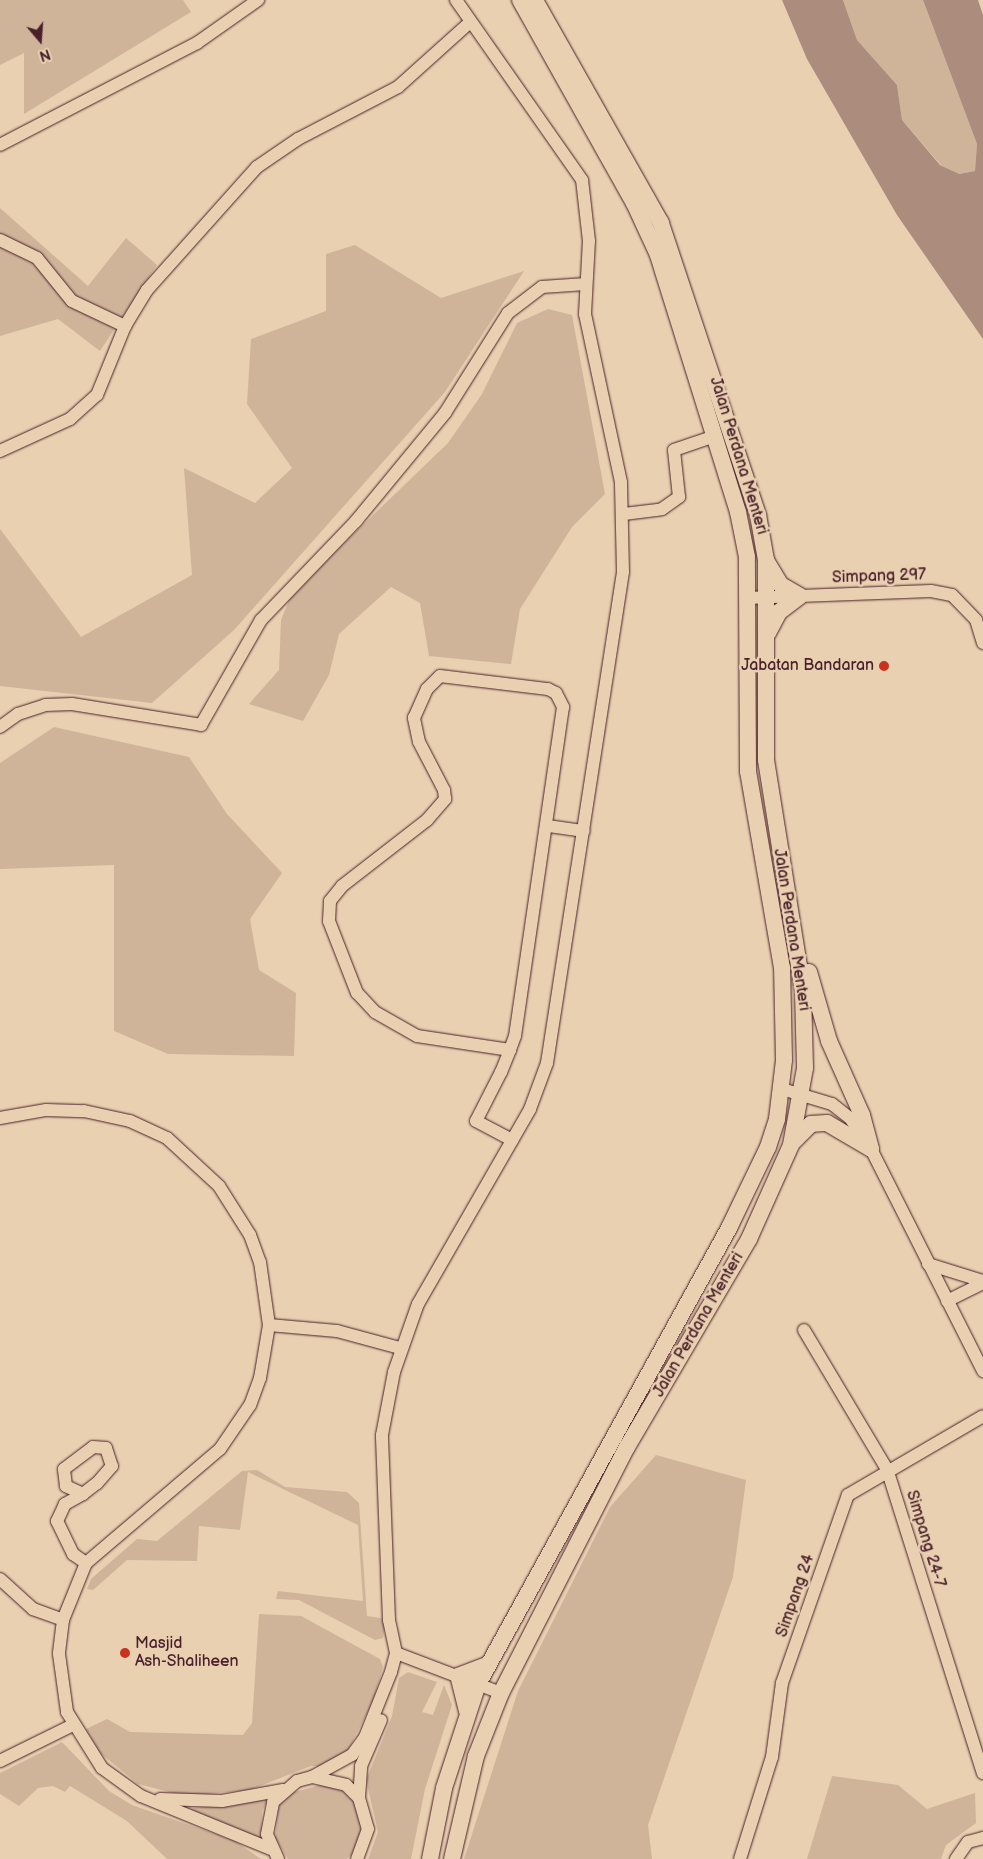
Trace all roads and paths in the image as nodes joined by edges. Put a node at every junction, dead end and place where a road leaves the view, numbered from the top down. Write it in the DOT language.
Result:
graph roads {
  1 [pos="258,0"];
  2 [pos="456,0"];
  3 [pos="520,0"];
  4 [pos="535,0"];
  5 [pos="468,24"];
  6 [pos="0,145"];
  7 [pos="0,240"];
  8 [pos="586,284"];
  9 [pos="125,326"];
  10 [pos="715,436"];
  11 [pos="0,451"];
  12 [pos="624,514"];
  13 [pos="766,560"];
  14 [pos="800,596"];
  15 [pos="766,597"];
  16 [pos="747,598"];
  17 [pos="766,636"];
  18 [pos="983,643"];
  19 [pos="0,727"];
  20 [pos="548,826"];
  21 [pos="584,831"];
  22 [pos="792,920"];
  23 [pos="510,1050"];
  24 [pos="782,1089"];
  25 [pos="802,1093"];
  26 [pos="0,1118"];
  27 [pos="512,1140"];
  28 [pos="791,1145"];
  29 [pos="871,1149"];
  30 [pos="928,1264"];
  31 [pos="983,1282"];
  32 [pos="947,1301"];
  33 [pos="269,1325"];
  34 [pos="804,1330"];
  35 [pos="400,1348"];
  36 [pos="983,1371"];
  37 [pos="983,1416"];
  38 [pos="887,1469"];
  39 [pos="83,1494"];
  40 [pos="86,1563"];
  41 [pos="0,1579"];
  42 [pos="63,1620"];
  43 [pos="396,1653"];
  44 [pos="490,1663"];
  45 [pos="391,1672"];
  46 [pos="458,1676"];
  47 [pos="478,1684"];
  48 [pos="501,1693"];
  49 [pos="467,1719"];
  50 [pos="73,1725"];
  51 [pos="0,1761"];
  52 [pos="983,1773"];
  53 [pos="312,1777"];
  54 [pos="283,1790"];
  55 [pos="141,1796"];
  56 [pos="359,1798"];
  57 [pos="983,1838"];
  58 [pos="275,1854"];
  59 [pos="357,1859"];
  60 [pos="430,1859"];
  61 [pos="452,1859"];
  62 [pos="740,1859"];
  63 [pos="956,1859"];
  1 -- 6 [label="street"];
  2 -- 5 [label="street"];
  3 -- 10 [label="main road, Jalan Perdana Menteri"];
  4 -- 13 [label="main road, Jalan Perdana Menteri"];
  5 -- 8 [label="street"];
  5 -- 9 [label="street"];
  7 -- 9 [label="street"];
  8 -- 12 [label="street"];
  8 -- 19 [label="street"];
  9 -- 11 [label="street"];
  10 -- 12 [label="street"];
  10 -- 16 [label="main road, Jalan Perdana Menteri"];
  12 -- 21 [label="street"];
  13 -- 14 [label="main road"];
  13 -- 15 [label="main road, Jalan Perdana Menteri"];
  14 -- 15 [label="street, Simpang 297"];
  14 -- 17 [label="main road"];
  14 -- 18 [label="street, Simpang 297"];
  15 -- 16 [label="street, Simpang 297"];
  15 -- 17 [label="main road, Jalan Perdana Menteri"];
  16 -- 24 [label="main road, Jalan Perdana Menteri"];
  17 -- 22 [label="main road, Jalan Perdana Menteri"];
  20 -- 21 [label="street"];
  20 -- 23 [label="street"];
  20 -- 23 [label="street"];
  21 -- 27 [label="street"];
  22 -- 25 [label="main road, Jalan Perdana Menteri"];
  22 -- 29 [label="main road"];
  23 -- 27 [label="street"];
  24 -- 25 [label="street"];
  24 -- 44 [label="main road, Jalan Perdana Menteri"];
  25 -- 28 [label="main road, Jalan Perdana Menteri"];
  25 -- 29 [label="street"];
  26 -- 33 [label="street"];
  27 -- 35 [label="street"];
  28 -- 29 [label="main road"];
  28 -- 48 [label="main road, Jalan Perdana Menteri"];
  29 -- 30 [label="street"];
  30 -- 31 [label="street"];
  30 -- 32 [label="street"];
  31 -- 32 [label="street"];
  32 -- 36 [label="street"];
  33 -- 35 [label="street"];
  33 -- 40 [label="street"];
  34 -- 38 [label="street, Simpang 24-7"];
  35 -- 43 [label="street"];
  37 -- 38 [label="street, Simpang 24"];
  38 -- 52 [label="street, Simpang 24-7"];
  38 -- 62 [label="street, Simpang 24"];
  39 -- 40 [label="street"];
  40 -- 42 [label="street"];
  41 -- 42 [label="street"];
  42 -- 50 [label="street"];
  43 -- 45 [label="street"];
  43 -- 46 [label="street"];
  44 -- 46 [label="main road"];
  44 -- 47 [label="main road, Jalan Perdana Menteri"];
  45 -- 53 [label="street"];
  45 -- 56 [label="street"];
  46 -- 47 [label="street"];
  46 -- 49 [label="main road"];
  47 -- 48 [label="street"];
  47 -- 49 [label="main road, Jalan Perdana Menteri"];
  48 -- 61 [label="main road, Jalan Perdana Menteri"];
  49 -- 60 [label="main road, Jalan Perdana Menteri"];
  50 -- 51 [label="street"];
  50 -- 55 [label="street"];
  53 -- 54 [label="street"];
  53 -- 56 [label="street"];
  54 -- 55 [label="street"];
  54 -- 58 [label="street"];
  55 -- 58 [label="street"];
  56 -- 59 [label="street"];
  57 -- 63 [label="street"];
}
